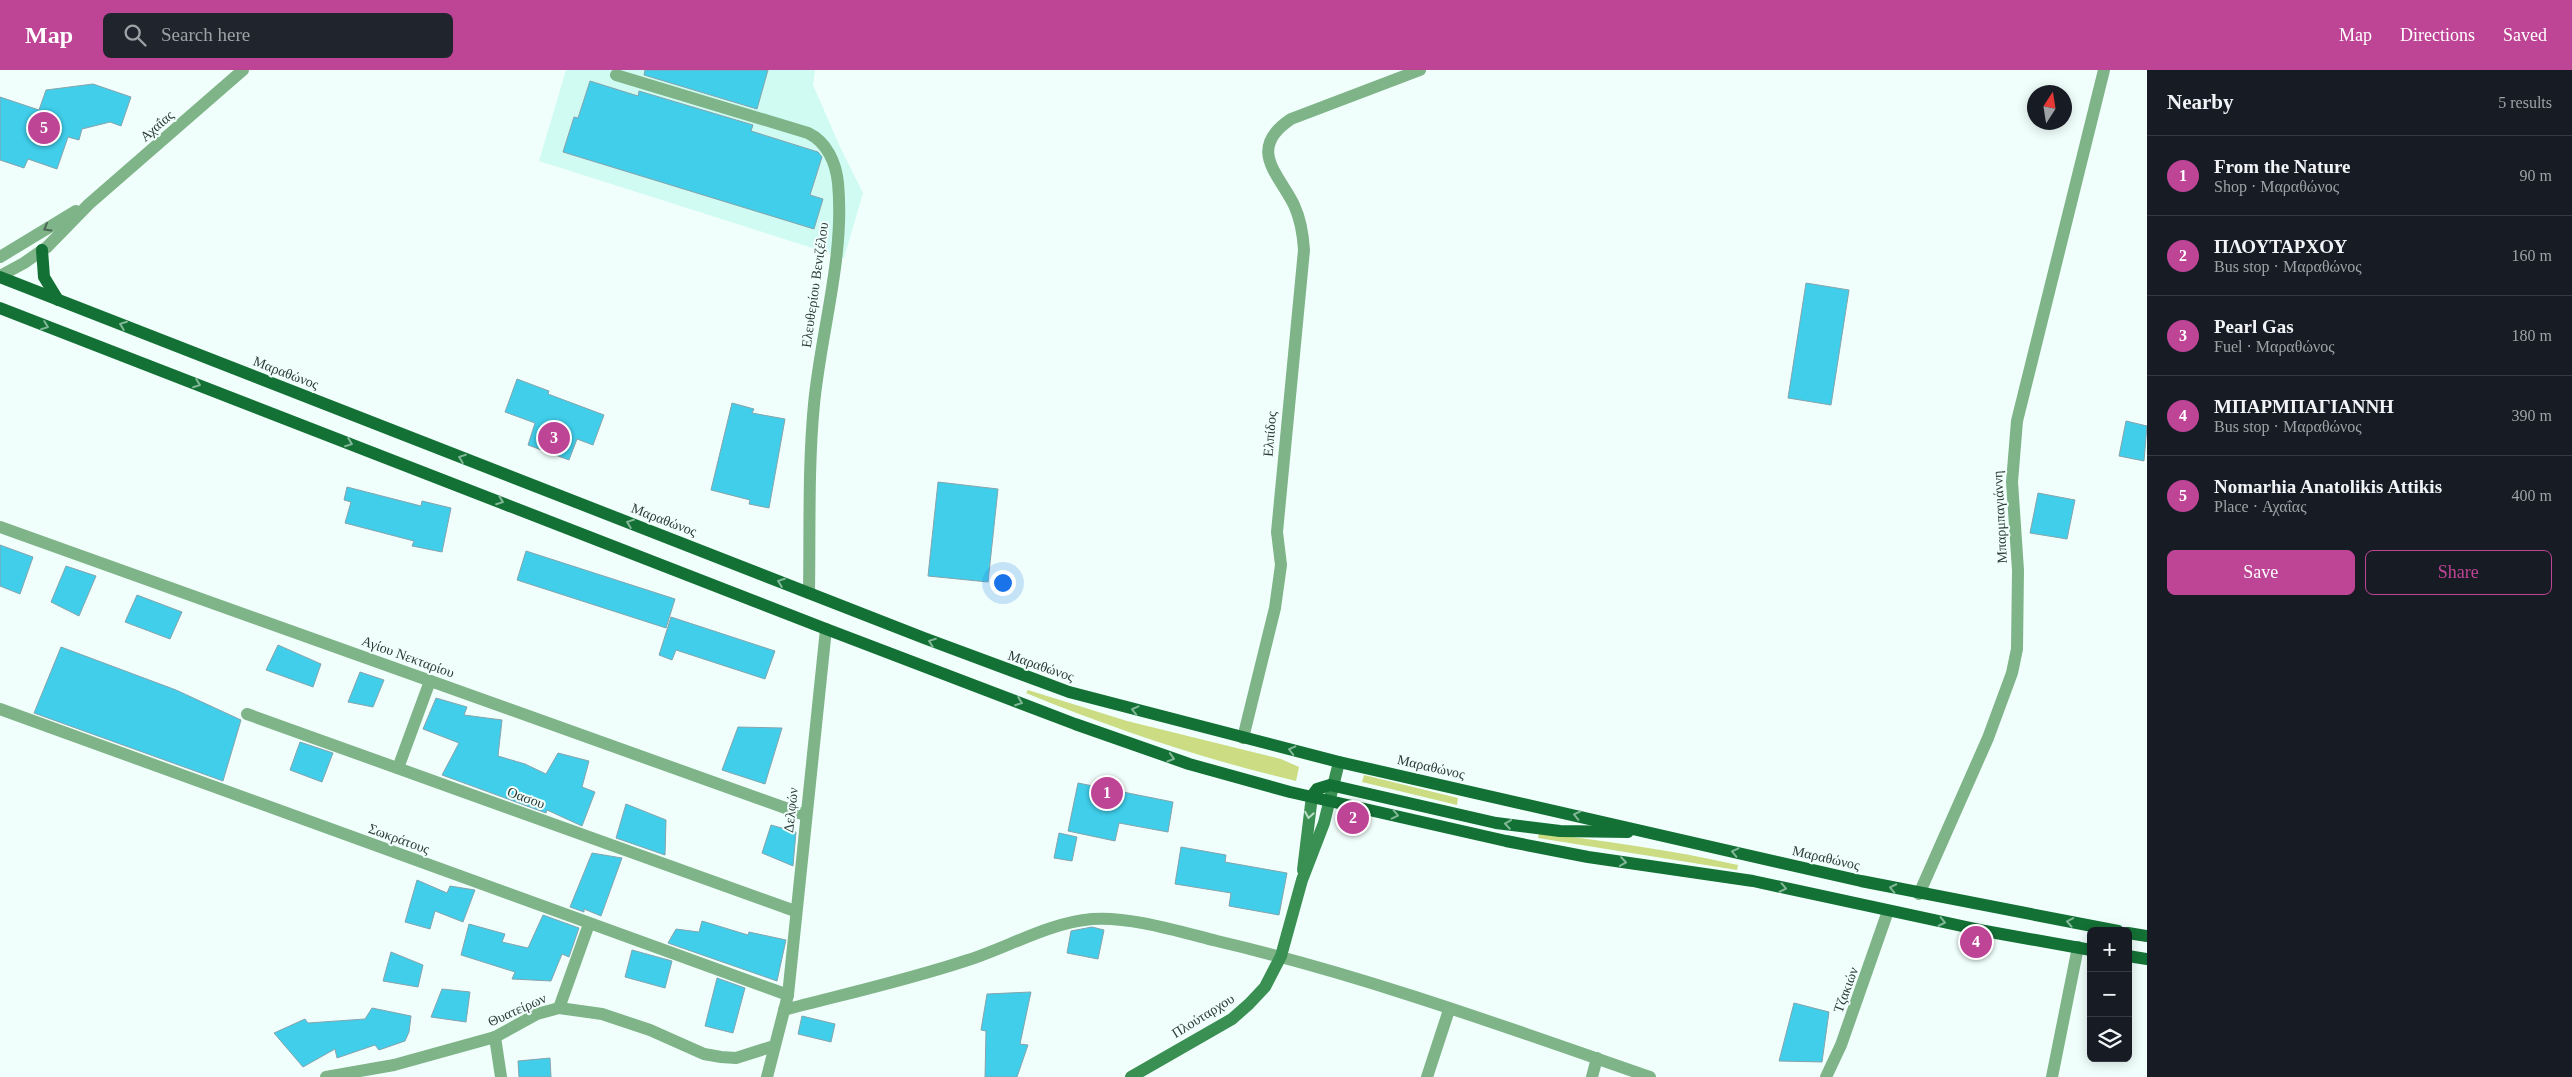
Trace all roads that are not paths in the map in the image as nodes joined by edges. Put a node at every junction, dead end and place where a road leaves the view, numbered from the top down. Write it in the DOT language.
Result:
graph roads {
  1 [pos="243,70"];
  2 [pos="1418,70"];
  3 [pos="2104,70"];
  4 [pos="616,75"];
  5 [pos="89,204"];
  6 [pos="42,250"];
  7 [pos="0,257"];
  8 [pos="0,276"];
  9 [pos="58,300"];
  10 [pos="0,308"];
  11 [pos="0,527"];
  12 [pos="809,593"];
  13 [pos="826,629"];
  14 [pos="430,681"];
  15 [pos="0,709"];
  16 [pos="247,714"];
  17 [pos="1243,738"];
  18 [pos="1339,762"];
  19 [pos="398,768"];
  20 [pos="1333,786"];
  21 [pos="1312,796"];
  22 [pos="1330,800"];
  23 [pos="806,815"];
  24 [pos="1643,831"];
  25 [pos="1302,880"];
  26 [pos="1919,894"];
  27 [pos="795,911"];
  28 [pos="1888,911"];
  29 [pos="589,924"];
  30 [pos="2096,927"];
  31 [pos="2132,934"];
  32 [pos="2147,936"];
  33 [pos="2078,948"];
  34 [pos="2087,949"];
  35 [pos="1282,956"];
  36 [pos="2132,957"];
  37 [pos="2147,959"];
  38 [pos="788,995"];
  39 [pos="559,1008"];
  40 [pos="784,1010"];
  41 [pos="1449,1010"];
  42 [pos="495,1037"];
  43 [pos="774,1046"];
  44 [pos="1597,1058"];
  45 [pos="326,1077"];
  46 [pos="501,1077"];
  47 [pos="767,1077"];
  48 [pos="1131,1077"];
  49 [pos="1426,1077"];
  50 [pos="1592,1077"];
  51 [pos="1650,1077"];
  52 [pos="1826,1077"];
  53 [pos="2052,1077"];
  1 -- 5 [label="street, Αχαΐας"];
  2 -- 17 [label="street, Ελπίδος"];
  3 -- 26 [label="street, Μπαρμπαγιάννη"];
  4 -- 12 [label="street, Ελευθερίου Βενιζέλου"];
  5 -- 6 [label="street, Αχαΐας"];
  5 -- 7 [label="street, Αχαΐας, one-way"];
  6 -- 8 [label="street, Αχαΐας"];
  6 -- 9 [label="main road"];
  8 -- 9 [label="main road, Μαραθώνος"];
  12 -- 9 [label="main road, Μαραθώνος, one-way"];
  10 -- 13 [label="main road, one-way"];
  11 -- 14 [label="street, Αγίου Νεκταρίου"];
  17 -- 12 [label="main road, Μαραθώνος, one-way"];
  13 -- 21 [label="main road, one-way"];
  13 -- 23 [label="street, Δελφών"];
  14 -- 19 [label="street"];
  14 -- 23 [label="street, Αγίου Νεκταρίου"];
  15 -- 29 [label="street, Σωκράτους"];
  16 -- 19 [label="street, Οασου"];
  18 -- 17 [label="main road, Μαραθώνος, one-way"];
  18 -- 20 [label="street, Πλούταρχου"];
  24 -- 18 [label="main road, Μαραθώνος, one-way"];
  19 -- 27 [label="street, Οασου"];
  20 -- 21 [label="main road"];
  20 -- 22 [label="street, Πλούταρχου"];
  24 -- 20 [label="main road, one-way"];
  21 -- 22 [label="main road"];
  21 -- 25 [label="street, Πλούταρχου, one-way"];
  22 -- 25 [label="street, Πλούταρχου"];
  22 -- 28 [label="main road, one-way"];
  23 -- 27 [label="street, Δελφών"];
  26 -- 24 [label="main road, Μαραθώνος, one-way"];
  25 -- 35 [label="street, Πλούταρχου"];
  30 -- 26 [label="main road, Μαραθώνος, one-way"];
  27 -- 38 [label="street, Δελφών"];
  28 -- 33 [label="main road, one-way"];
  28 -- 52 [label="street, Τζακιών"];
  29 -- 38 [label="street, Σωκράτους"];
  29 -- 39 [label="street"];
  31 -- 32 [label="main road"];
  33 -- 34 [label="main road"];
  33 -- 53 [label="street"];
  35 -- 40 [label="street"];
  35 -- 41 [label="street"];
  35 -- 48 [label="street, Πλούταρχου"];
  36 -- 37 [label="main road"];
  38 -- 40 [label="street, Δελφών"];
  39 -- 42 [label="street, Θυατείρων"];
  39 -- 43 [label="street, Θυατείρων"];
  40 -- 43 [label="street, Δελφών"];
  41 -- 44 [label="street"];
  41 -- 49 [label="street"];
  42 -- 45 [label="street, Θυατείρων"];
  42 -- 46 [label="street"];
  43 -- 47 [label="street, Δελφών"];
  44 -- 50 [label="street"];
  44 -- 51 [label="street"];
}
